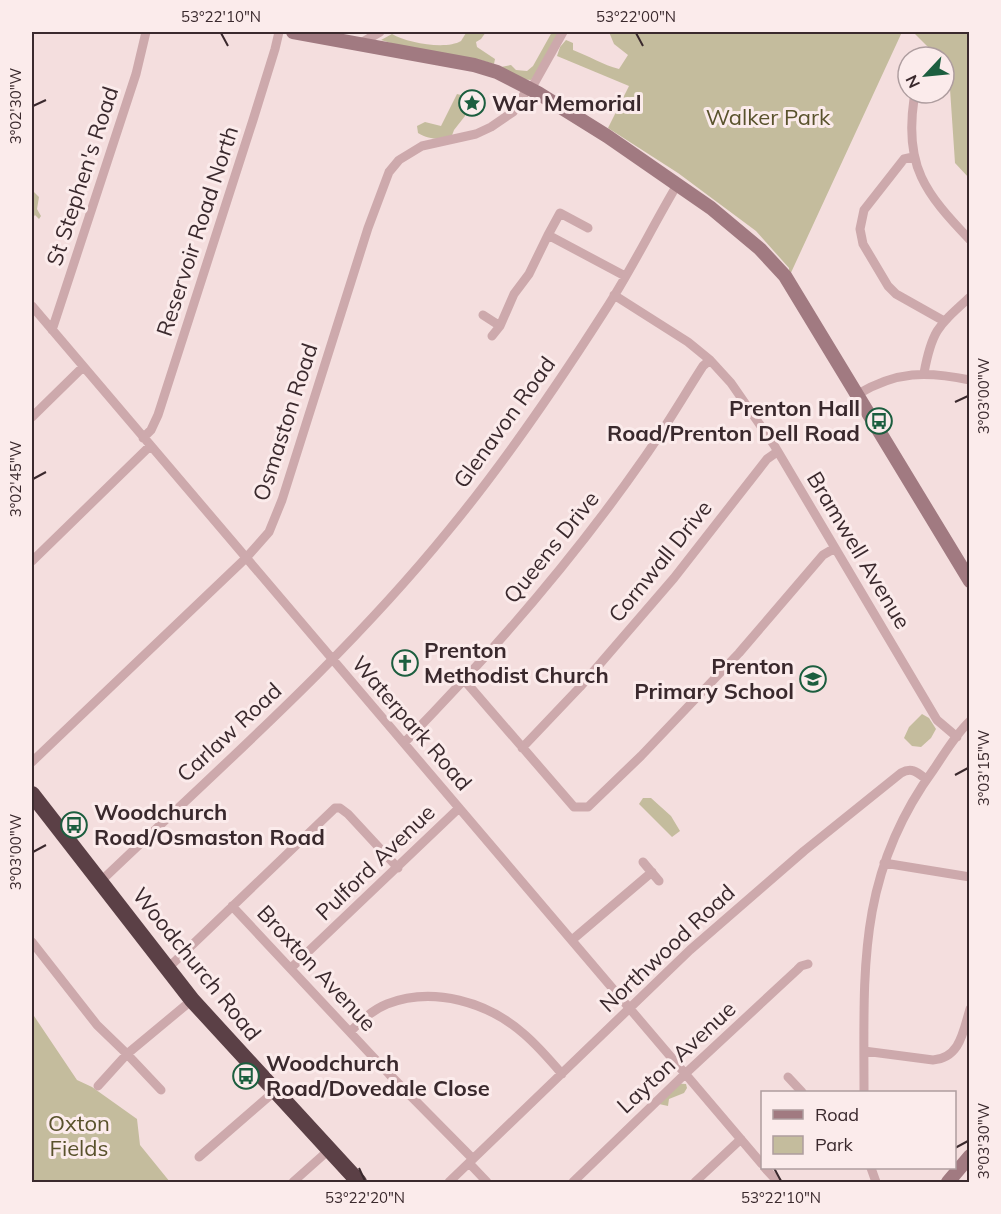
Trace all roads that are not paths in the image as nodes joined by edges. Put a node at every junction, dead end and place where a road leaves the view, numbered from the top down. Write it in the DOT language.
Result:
graph roads {
  1 [pos="146,32"];
  2 [pos="279,32"];
  3 [pos="293,32"];
  4 [pos="380,32"];
  5 [pos="563,32"];
  6 [pos="361,43"];
  7 [pos="531,89"];
  8 [pos="913,105"];
  9 [pos="913,157"];
  10 [pos="676,184"];
  11 [pos="588,228"];
  12 [pos="548,235"];
  13 [pos="969,240"];
  14 [pos="625,276"];
  15 [pos="614,295"];
  16 [pos="969,297"];
  17 [pos="32,306"];
  18 [pos="483,315"];
  19 [pos="944,321"];
  20 [pos="500,326"];
  21 [pos="52,330"];
  22 [pos="492,336"];
  23 [pos="710,360"];
  24 [pos="83,367"];
  25 [pos="924,374"];
  26 [pos="969,380"];
  27 [pos="858,394"];
  28 [pos="32,417"];
  29 [pos="143,438"];
  30 [pos="150,446"];
  31 [pos="777,452"];
  32 [pos="835,548"];
  33 [pos="246,558"];
  34 [pos="32,561"];
  35 [pos="969,580"];
  36 [pos="332,660"];
  37 [pos="465,681"];
  38 [pos="969,721"];
  39 [pos="957,737"];
  40 [pos="404,744"];
  41 [pos="522,748"];
  42 [pos="32,762"];
  43 [pos="926,779"];
  44 [pos="32,794"];
  45 [pos="459,808"];
  46 [pos="643,862"];
  47 [pos="884,863"];
  48 [pos="398,868"];
  49 [pos="652,872"];
  50 [pos="969,877"];
  51 [pos="659,881"];
  52 [pos="100,882"];
  53 [pos="232,906"];
  54 [pos="572,940"];
  55 [pos="32,942"];
  56 [pos="808,964"];
  57 [pos="291,968"];
  58 [pos="166,969"];
  59 [pos="192,1000"];
  60 [pos="630,1008"];
  61 [pos="969,1009"];
  62 [pos="350,1032"];
  63 [pos="864,1051"];
  64 [pos="127,1054"];
  65 [pos="686,1073"];
  66 [pos="562,1074"];
  67 [pos="795,1079"];
  68 [pos="98,1086"];
  69 [pos="161,1090"];
  70 [pos="275,1091"];
  71 [pos="801,1091"];
  72 [pos="864,1091"];
  73 [pos="741,1139"];
  74 [pos="330,1149"];
  75 [pos="969,1156"];
  76 [pos="199,1157"];
  77 [pos="471,1161"];
  78 [pos="761,1162"];
  79 [pos="767,1169"];
  80 [pos="293,1182"];
  81 [pos="359,1182"];
  82 [pos="450,1182"];
  83 [pos="487,1182"];
  84 [pos="573,1182"];
  85 [pos="695,1182"];
  86 [pos="778,1182"];
  87 [pos="948,1182"];
  1 -- 21 [label="street, St Stephen's Road"];
  2 -- 29 [label="street, Reservoir Road North"];
  3 -- 6 [label="street"];
  4 -- 6 [label="street"];
  5 -- 7 [label="street, Osmaston Road"];
  6 -- 7 [label="street"];
  7 -- 10 [label="street"];
  7 -- 33 [label="street, Osmaston Road"];
  8 -- 9 [label="street"];
  9 -- 13 [label="street"];
  9 -- 19 [label="street"];
  10 -- 14 [label="street, Glenavon Road"];
  10 -- 27 [label="street"];
  11 -- 12 [label="street"];
  12 -- 14 [label="street"];
  12 -- 20 [label="street"];
  14 -- 15 [label="street, Glenavon Road"];
  15 -- 23 [label="street, Bramwell Avenue"];
  15 -- 36 [label="street, Glenavon Road"];
  16 -- 19 [label="street"];
  17 -- 21 [label="street, Waterpark Road"];
  18 -- 20 [label="street"];
  19 -- 25 [label="street"];
  20 -- 22 [label="street"];
  21 -- 24 [label="street, Waterpark Road"];
  23 -- 31 [label="street, Bramwell Avenue"];
  23 -- 37 [label="street, Queens Drive"];
  24 -- 28 [label="street"];
  24 -- 29 [label="street, Waterpark Road"];
  25 -- 26 [label="street"];
  25 -- 27 [label="street"];
  27 -- 35 [label="street"];
  29 -- 30 [label="street, Waterpark Road"];
  30 -- 33 [label="street, Waterpark Road"];
  30 -- 34 [label="street"];
  31 -- 32 [label="street, Bramwell Avenue"];
  31 -- 41 [label="street, Cornwall Drive"];
  32 -- 39 [label="street, Bramwell Avenue"];
  32 -- 41 [label="street"];
  33 -- 36 [label="street, Waterpark Road"];
  33 -- 42 [label="street, Osmaston Road"];
  36 -- 40 [label="street, Waterpark Road"];
  36 -- 52 [label="street, Carlaw Road"];
  37 -- 40 [label="street, Queens Drive"];
  37 -- 41 [label="street"];
  38 -- 39 [label="street"];
  39 -- 43 [label="street"];
  40 -- 45 [label="street, Waterpark Road"];
  43 -- 47 [label="street"];
  43 -- 60 [label="street, Northwood Road"];
  44 -- 52 [label="highway, Woodchurch Road"];
  45 -- 48 [label="street, Pulford Avenue"];
  45 -- 54 [label="street, Waterpark Road"];
  46 -- 49 [label="street"];
  47 -- 50 [label="street"];
  47 -- 63 [label="street"];
  48 -- 53 [label="street"];
  48 -- 57 [label="street, Pulford Avenue"];
  49 -- 51 [label="street"];
  49 -- 54 [label="street"];
  52 -- 58 [label="highway, Woodchurch Road"];
  53 -- 57 [label="street, Broxton Avenue"];
  53 -- 58 [label="street"];
  54 -- 60 [label="street, Waterpark Road"];
  55 -- 64 [label="street"];
  56 -- 65 [label="street, Layton Avenue"];
  57 -- 62 [label="street, Broxton Avenue"];
  58 -- 59 [label="highway, Woodchurch Road"];
  59 -- 64 [label="street"];
  59 -- 70 [label="highway, Woodchurch Road"];
  60 -- 65 [label="street, Waterpark Road"];
  60 -- 66 [label="street, Northwood Road"];
  61 -- 63 [label="street"];
  62 -- 66 [label="street"];
  62 -- 77 [label="street, Broxton Avenue"];
  63 -- 72 [label="street"];
  64 -- 68 [label="street"];
  64 -- 69 [label="street"];
  65 -- 73 [label="street, Waterpark Road"];
  65 -- 84 [label="street, Layton Avenue"];
  66 -- 77 [label="street, Northwood Road"];
  67 -- 71 [label="street"];
  70 -- 74 [label="highway, Woodchurch Road"];
  70 -- 76 [label="street"];
  73 -- 78 [label="street, Waterpark Road"];
  73 -- 85 [label="street"];
  74 -- 80 [label="street"];
  74 -- 81 [label="highway, Woodchurch Road"];
  75 -- 87 [label="street"];
  77 -- 82 [label="street, Northwood Road"];
  77 -- 83 [label="street"];
  79 -- 86 [label="street, Waterpark Road"];
}
